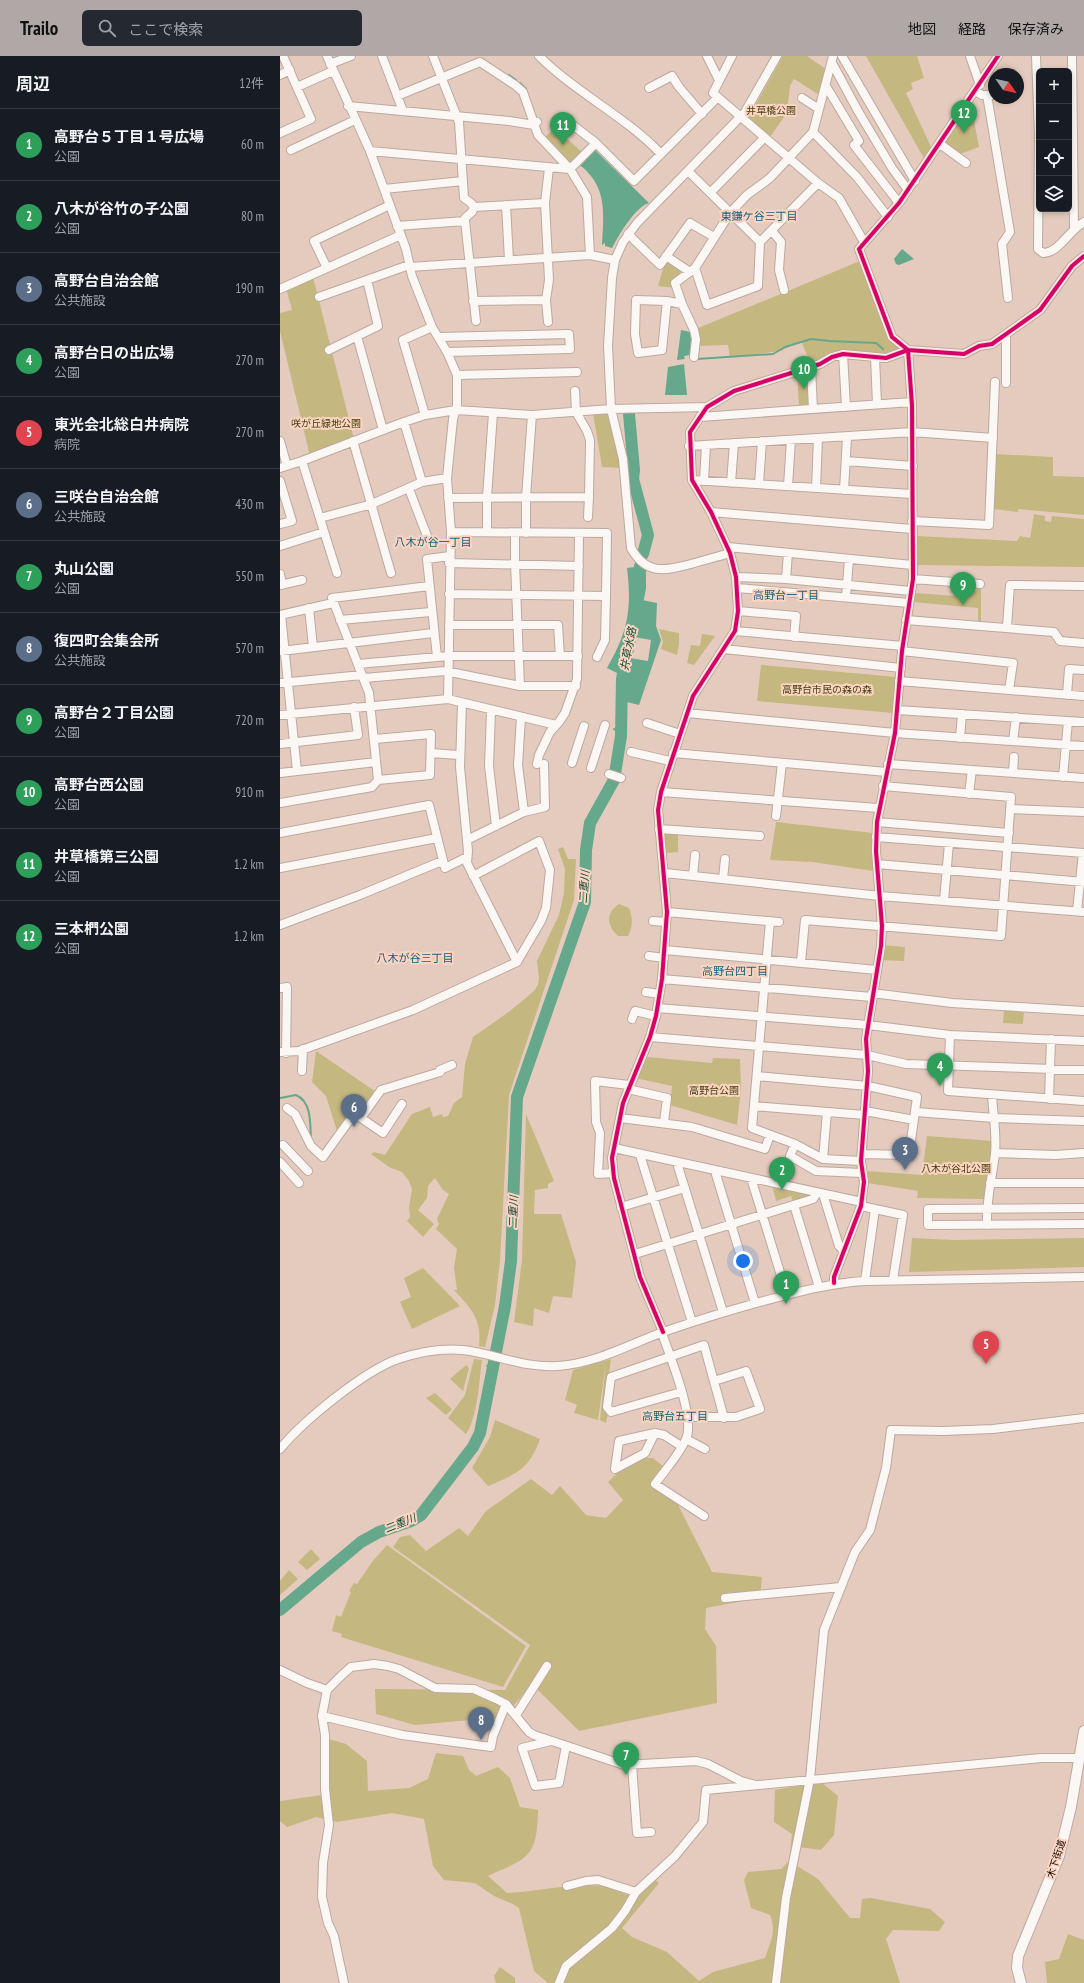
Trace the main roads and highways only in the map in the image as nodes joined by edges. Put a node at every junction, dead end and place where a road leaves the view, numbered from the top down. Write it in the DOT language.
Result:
graph roads {
  1 [pos="1084,1731"];
  2 [pos="1021,1983"];
  1 -- 2 [label="main road, 木下街道"];
}
